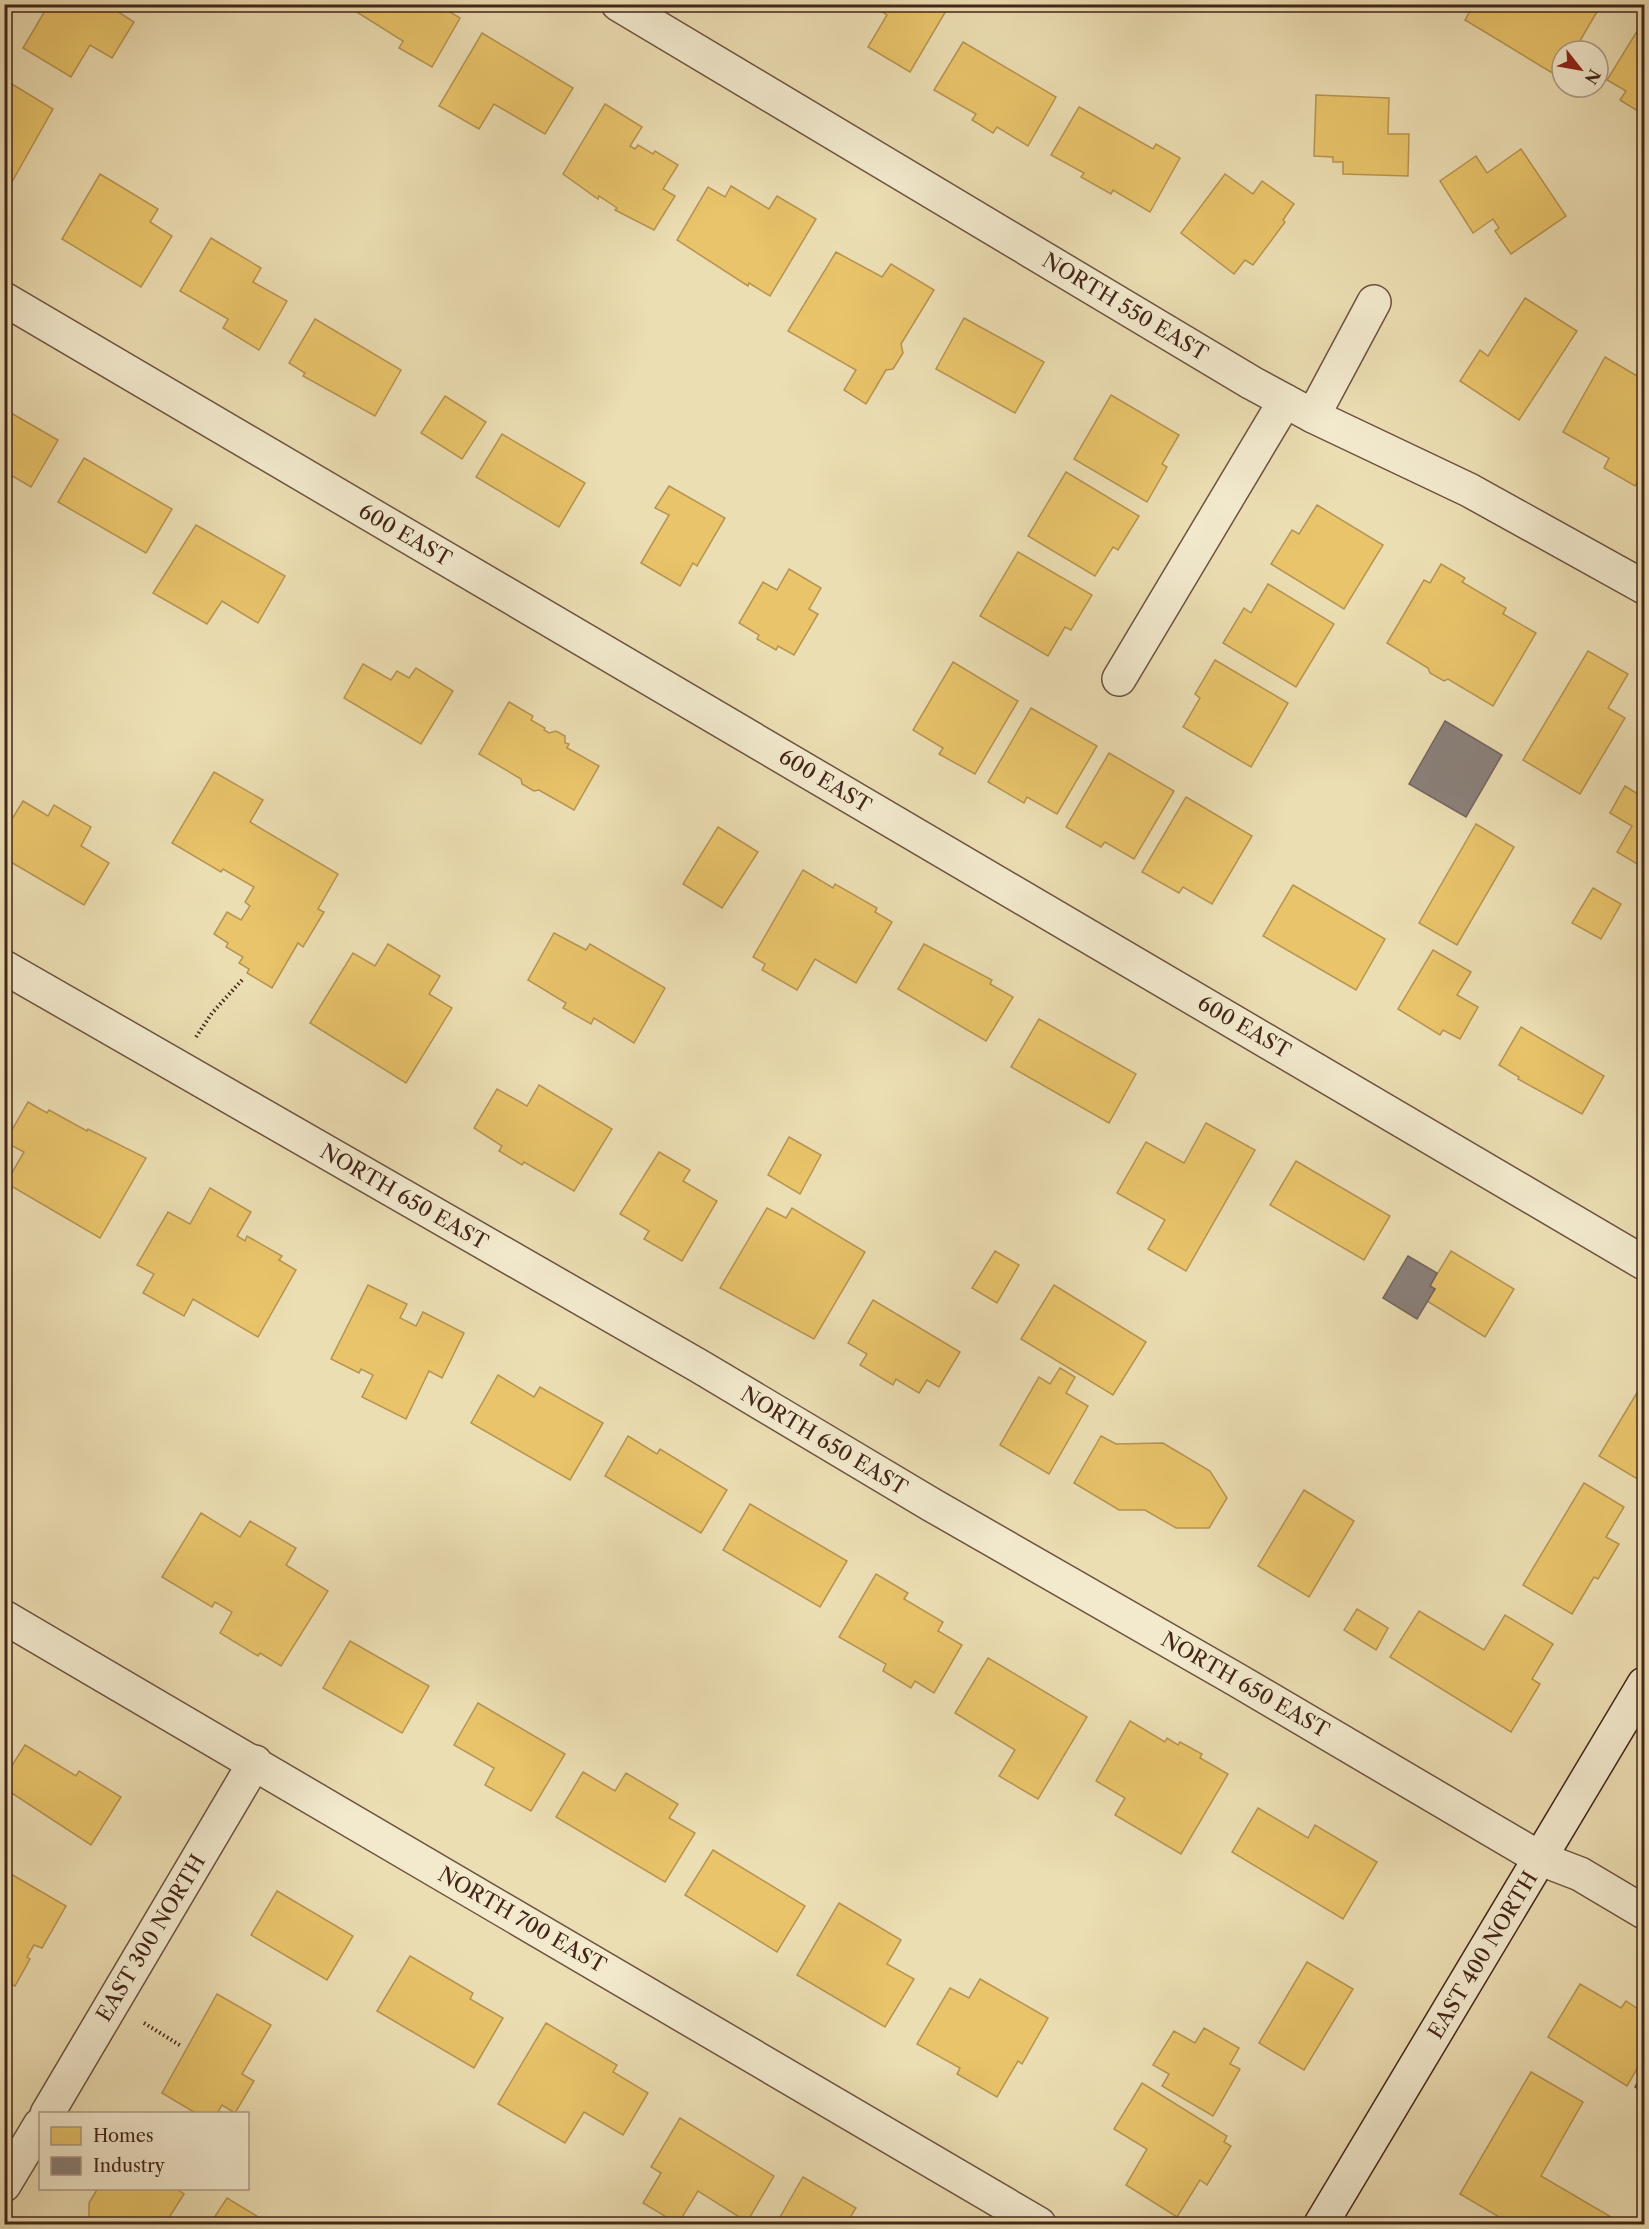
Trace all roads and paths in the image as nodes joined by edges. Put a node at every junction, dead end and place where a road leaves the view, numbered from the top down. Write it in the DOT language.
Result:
graph roads {
  1 [pos="618,4"];
  2 [pos="4,299"];
  3 [pos="1374,302"];
  4 [pos="1285,400"];
  5 [pos="1313,416"];
  6 [pos="1644,587"];
  7 [pos="1119,679"];
  8 [pos="4,967"];
  9 [pos="242,980"];
  10 [pos="195,1038"];
  11 [pos="1644,1263"];
  12 [pos="4,1617"];
  13 [pos="1644,1684"];
  14 [pos="255,1762"];
  15 [pos="1541,1859"];
  16 [pos="1644,1912"];
  17 [pos="140,2021"];
  18 [pos="182,2046"];
  19 [pos="48,2112"];
  20 [pos="39,2127"];
  21 [pos="4,2185"];
  22 [pos="1039,2224"];
  23 [pos="1321,2224"];
  1 -- 4 [label="street, NORTH 550 EAST"];
  2 -- 11 [label="street, 600 EAST"];
  3 -- 5 [label="street"];
  4 -- 5 [label="street, NORTH 550 EAST"];
  4 -- 7 [label="street"];
  5 -- 6 [label="street, NORTH 550 EAST"];
  8 -- 15 [label="street, NORTH 650 EAST"];
  9 -- 10 [label="path"];
  12 -- 14 [label="street, NORTH 700 EAST"];
  13 -- 15 [label="street, EAST 400 NORTH"];
  14 -- 19 [label="street, EAST 300 NORTH"];
  14 -- 22 [label="street, NORTH 700 EAST"];
  15 -- 16 [label="street, NORTH 650 EAST"];
  15 -- 23 [label="street, EAST 400 NORTH"];
  17 -- 18 [label="path"];
  20 -- 21 [label="street"];
}
